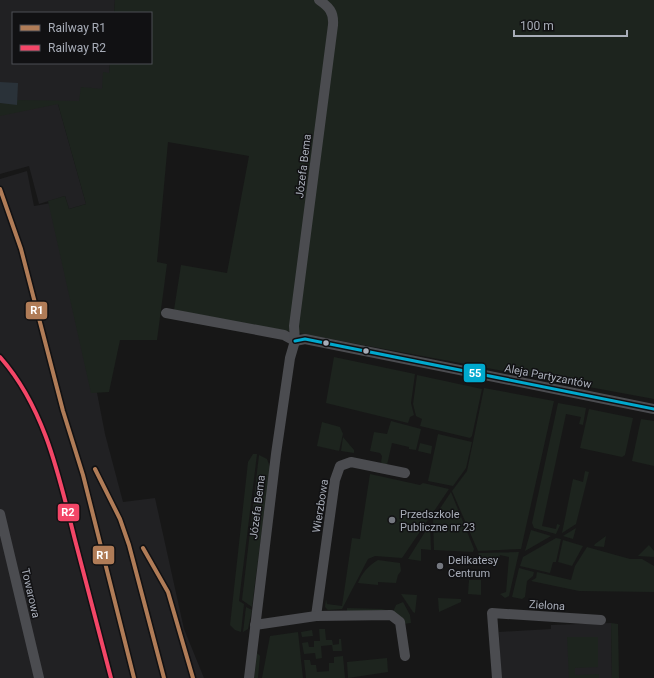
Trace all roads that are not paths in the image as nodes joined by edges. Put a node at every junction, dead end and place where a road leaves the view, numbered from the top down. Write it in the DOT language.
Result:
graph roads {
  1 [pos="319,0"];
  2 [pos="166,313"];
  3 [pos="295,341"];
  4 [pos="654,409"];
  5 [pos="405,473"];
  6 [pos="0,514"];
  7 [pos="316,616"];
  8 [pos="601,620"];
  9 [pos="255,625"];
  10 [pos="405,656"];
  11 [pos="39,678"];
  12 [pos="249,678"];
  13 [pos="497,678"];
  1 -- 3 [label="street, Józefa Bema"];
  2 -- 3 [label="street"];
  3 -- 4 [label="street, Aleja Partyzantów"];
  3 -- 9 [label="street, Józefa Bema"];
  5 -- 7 [label="street, Wierzbowa"];
  6 -- 11 [label="street, Towarowa"];
  7 -- 9 [label="street"];
  7 -- 10 [label="street"];
  8 -- 13 [label="street, Zielona"];
  9 -- 12 [label="street, Józefa Bema"];
}
